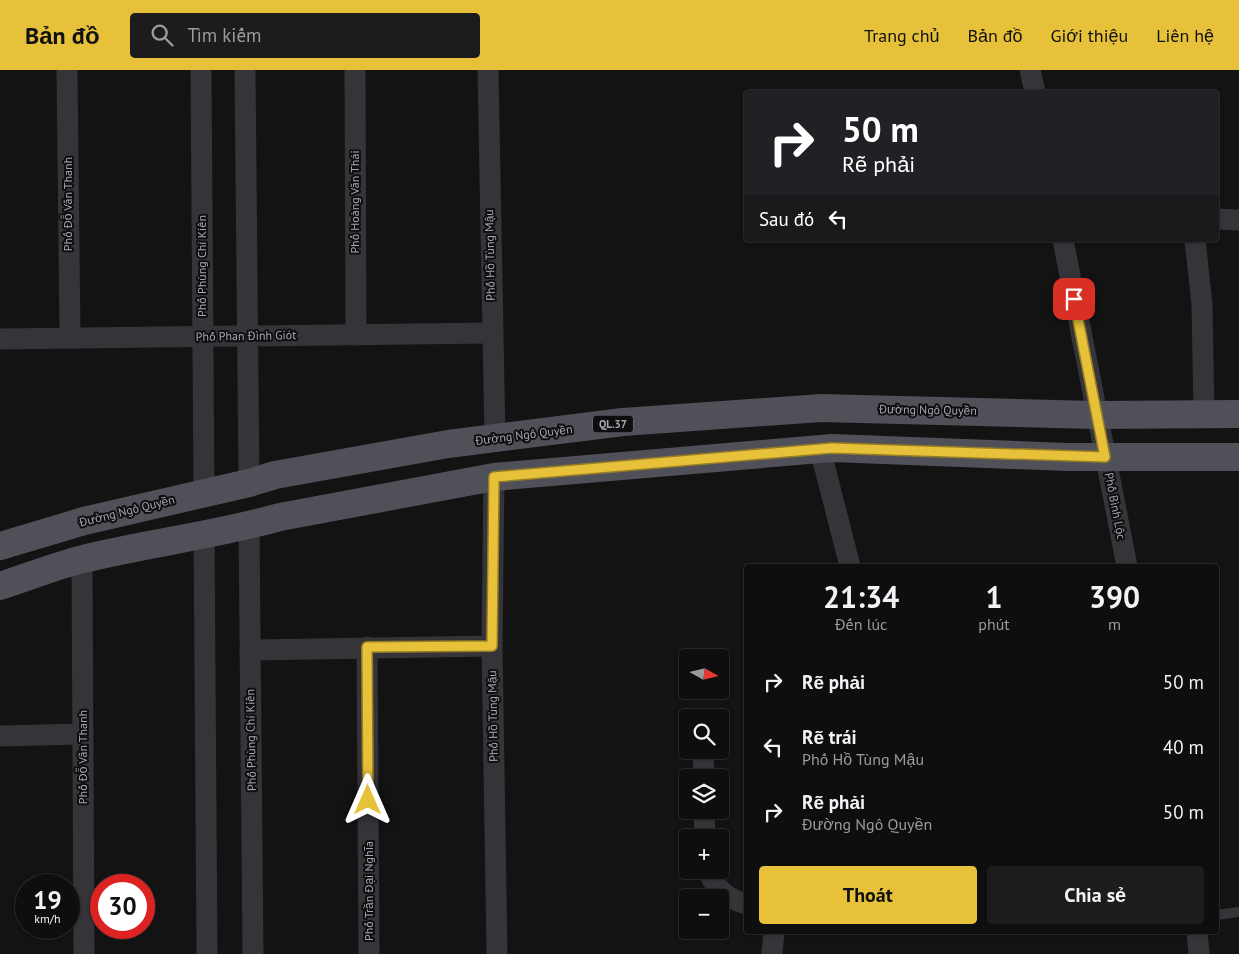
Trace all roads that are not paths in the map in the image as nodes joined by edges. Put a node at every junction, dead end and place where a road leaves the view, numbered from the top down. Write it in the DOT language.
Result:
graph roads {
  1 [pos="67,70"];
  2 [pos="201,70"];
  3 [pos="245,70"];
  4 [pos="355,70"];
  5 [pos="488,70"];
  6 [pos="1030,70"];
  7 [pos="1034,90"];
  8 [pos="1219,219"];
  9 [pos="1239,220"];
  10 [pos="1062,242"];
  11 [pos="1195,242"];
  12 [pos="491,333"];
  13 [pos="356,335"];
  14 [pos="202,336"];
  15 [pos="248,336"];
  16 [pos="70,338"];
  17 [pos="0,339"];
  18 [pos="1204,414"];
  19 [pos="1239,414"];
  20 [pos="1095,415"];
  21 [pos="495,439"];
  22 [pos="820,449"];
  23 [pos="1105,457"];
  24 [pos="1239,457"];
  25 [pos="494,477"];
  26 [pos="249,483"];
  27 [pos="204,493"];
  28 [pos="249,526"];
  29 [pos="204,533"];
  30 [pos="0,546"];
  31 [pos="82,560"];
  32 [pos="849,564"];
  33 [pos="1127,564"];
  34 [pos="0,586"];
  35 [pos="492,646"];
  36 [pos="367,647"];
  37 [pos="250,650"];
  38 [pos="83,734"];
  39 [pos="0,736"];
  40 [pos="712,879"];
  41 [pos="744,903"];
  42 [pos="1239,912"];
  43 [pos="1219,914"];
  44 [pos="774,934"];
  45 [pos="1197,934"];
  46 [pos="84,954"];
  47 [pos="207,954"];
  48 [pos="253,954"];
  49 [pos="369,954"];
  50 [pos="497,954"];
  51 [pos="772,954"];
  52 [pos="1199,954"];
  1 -- 16 [label="street, Phố Đỗ Văn Thanh"];
  2 -- 14 [label="street, Phố Phùng Chí Kiên"];
  3 -- 15 [label="street"];
  4 -- 13 [label="street, Phố Hoàng Văn Thái"];
  5 -- 12 [label="street, Phố Hồ Tùng Mậu"];
  6 -- 7 [label="street"];
  8 -- 9 [label="street"];
  10 -- 20 [label="street, Phố Bình Lộc"];
  11 -- 18 [label="street"];
  12 -- 13 [label="street, Phố Phan Đình Giót"];
  12 -- 21 [label="street, Phố Hồ Tùng Mậu"];
  13 -- 15 [label="street, Phố Phan Đình Giót"];
  14 -- 15 [label="street, Phố Phan Đình Giót"];
  14 -- 16 [label="street, Phố Phan Đình Giót"];
  14 -- 27 [label="street, Phố Phùng Chí Kiên"];
  15 -- 26 [label="street"];
  16 -- 17 [label="street, Phố Phan Đình Giót"];
  18 -- 19 [label="main road, Đường Ngô Quyền / QL.37"];
  18 -- 20 [label="main road, Đường Ngô Quyền / QL.37"];
  20 -- 21 [label="main road, Đường Ngô Quyền / QL.37"];
  20 -- 23 [label="street, Phố Bình Lộc"];
  21 -- 26 [label="main road, Đường Ngô Quyền / QL.37"];
  22 -- 23 [label="main road"];
  22 -- 25 [label="main road"];
  22 -- 32 [label="street"];
  23 -- 24 [label="main road"];
  23 -- 33 [label="street, Phố Bình Lộc"];
  25 -- 28 [label="main road"];
  25 -- 35 [label="street, Phố Hồ Tùng Mậu"];
  26 -- 27 [label="main road, Đường Ngô Quyền / QL.37"];
  27 -- 30 [label="main road, Đường Ngô Quyền / QL.37"];
  28 -- 29 [label="main road"];
  28 -- 37 [label="street, Phố Phùng Chí Kiên"];
  29 -- 31 [label="main road"];
  29 -- 47 [label="street"];
  31 -- 34 [label="main road"];
  31 -- 38 [label="street, Phố Đỗ Văn Thanh"];
  35 -- 36 [label="street"];
  35 -- 50 [label="street, Phố Hồ Tùng Mậu"];
  36 -- 37 [label="street"];
  36 -- 49 [label="street, Phố Trần Đại Nghĩa"];
  37 -- 48 [label="street, Phố Phùng Chí Kiên"];
  38 -- 39 [label="street"];
  38 -- 46 [label="street, Phố Đỗ Văn Thanh"];
  40 -- 41 [label="street"];
  42 -- 43 [label="lane"];
  44 -- 51 [label="street"];
  45 -- 52 [label="street"];
}
